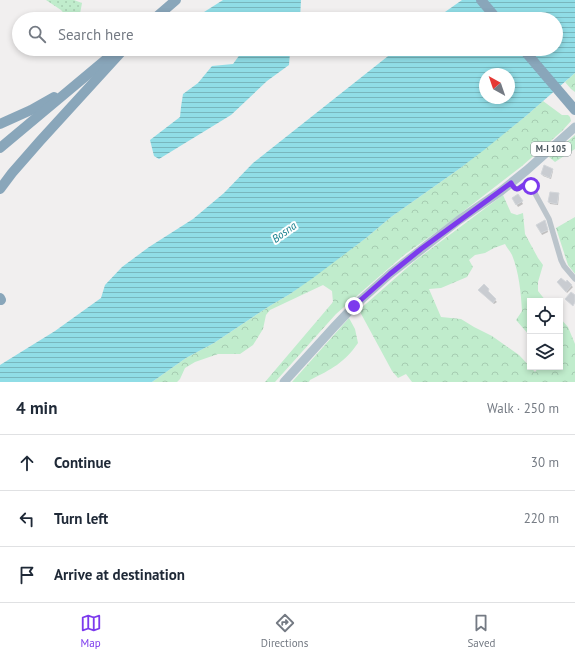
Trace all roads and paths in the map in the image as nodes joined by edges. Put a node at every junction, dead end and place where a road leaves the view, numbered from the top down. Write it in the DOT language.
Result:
graph roads {
  1 [pos="176,0"];
  2 [pos="481,0"];
  3 [pos="162,12"];
  4 [pos="491,12"];
  5 [pos="109,56"];
  6 [pos="118,56"];
  7 [pos="529,56"];
  8 [pos="90,72"];
  9 [pos="573,106"];
  10 [pos="0,124"];
  11 [pos="575,127"];
  12 [pos="0,148"];
  13 [pos="511,183"];
  14 [pos="0,189"];
  15 [pos="575,279"];
  16 [pos="284,382"];
  1 -- 3 [label="highway"];
  2 -- 4 [label="highway"];
  5 -- 8 [label="highway"];
  6 -- 14 [label="highway"];
  7 -- 9 [label="highway"];
  8 -- 10 [label="highway"];
  8 -- 12 [label="highway"];
  11 -- 13 [label="main road, M-I 105"];
  13 -- 15 [label="street"];
  13 -- 16 [label="main road, M-I 105"];
}
